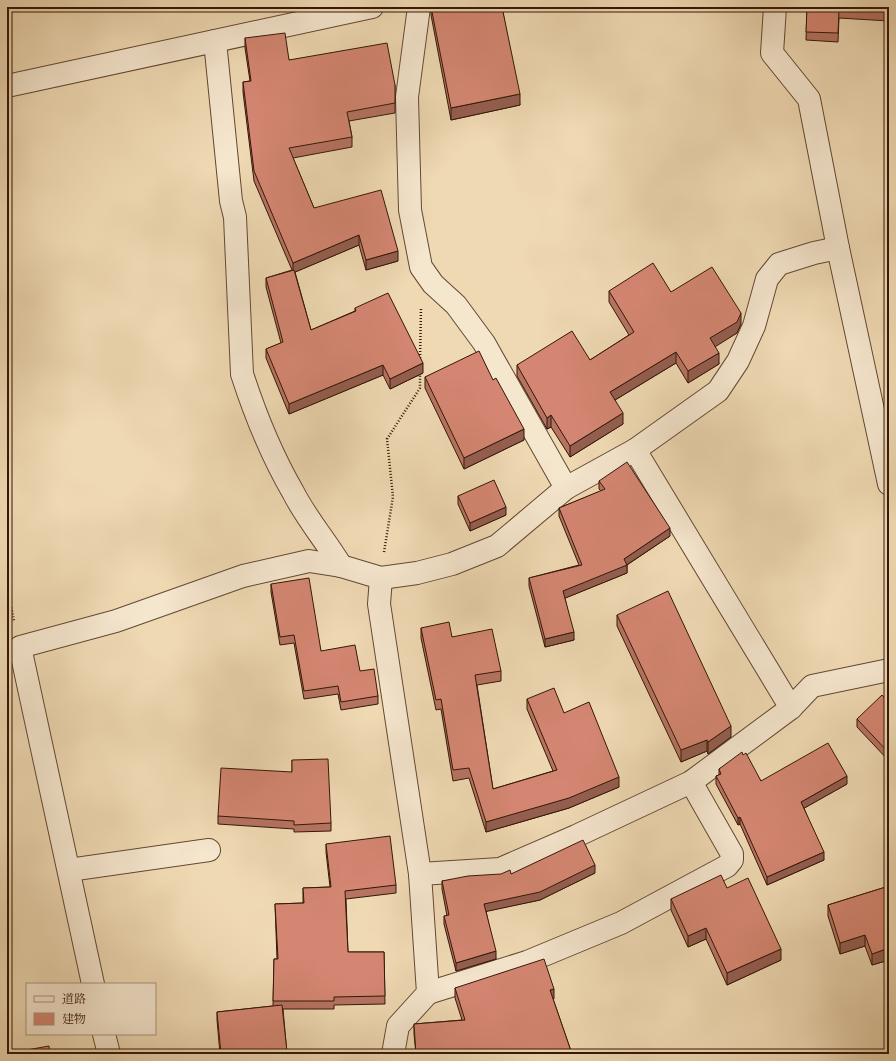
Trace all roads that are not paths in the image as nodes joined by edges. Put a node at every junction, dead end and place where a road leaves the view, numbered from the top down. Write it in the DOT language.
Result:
graph roads {
  1 [pos="372,7"];
  2 [pos="420,7"];
  3 [pos="775,7"];
  4 [pos="215,41"];
  5 [pos="7,86"];
  6 [pos="838,248"];
  7 [pos="635,450"];
  8 [pos="889,484"];
  9 [pos="566,488"];
  10 [pos="341,566"];
  11 [pos="381,578"];
  12 [pos="889,670"];
  13 [pos="790,708"];
  14 [pos="691,782"];
  15 [pos="209,850"];
  16 [pos="69,870"];
  17 [pos="420,874"];
  18 [pos="93,983"];
  19 [pos="428,993"];
  20 [pos="104,1035"];
  21 [pos="109,1054"];
  22 [pos="393,1054"];
  1 -- 4 [label="street"];
  2 -- 9 [label="street"];
  3 -- 6 [label="street"];
  4 -- 5 [label="street"];
  4 -- 10 [label="street"];
  6 -- 7 [label="street"];
  6 -- 8 [label="street"];
  7 -- 9 [label="street"];
  7 -- 13 [label="street"];
  9 -- 11 [label="street"];
  10 -- 11 [label="street"];
  10 -- 16 [label="street"];
  11 -- 17 [label="street"];
  12 -- 13 [label="street"];
  13 -- 14 [label="street"];
  14 -- 17 [label="street"];
  14 -- 19 [label="street"];
  15 -- 16 [label="street"];
  16 -- 18 [label="street"];
  17 -- 19 [label="street"];
  19 -- 22 [label="street"];
  20 -- 21 [label="street"];
}
